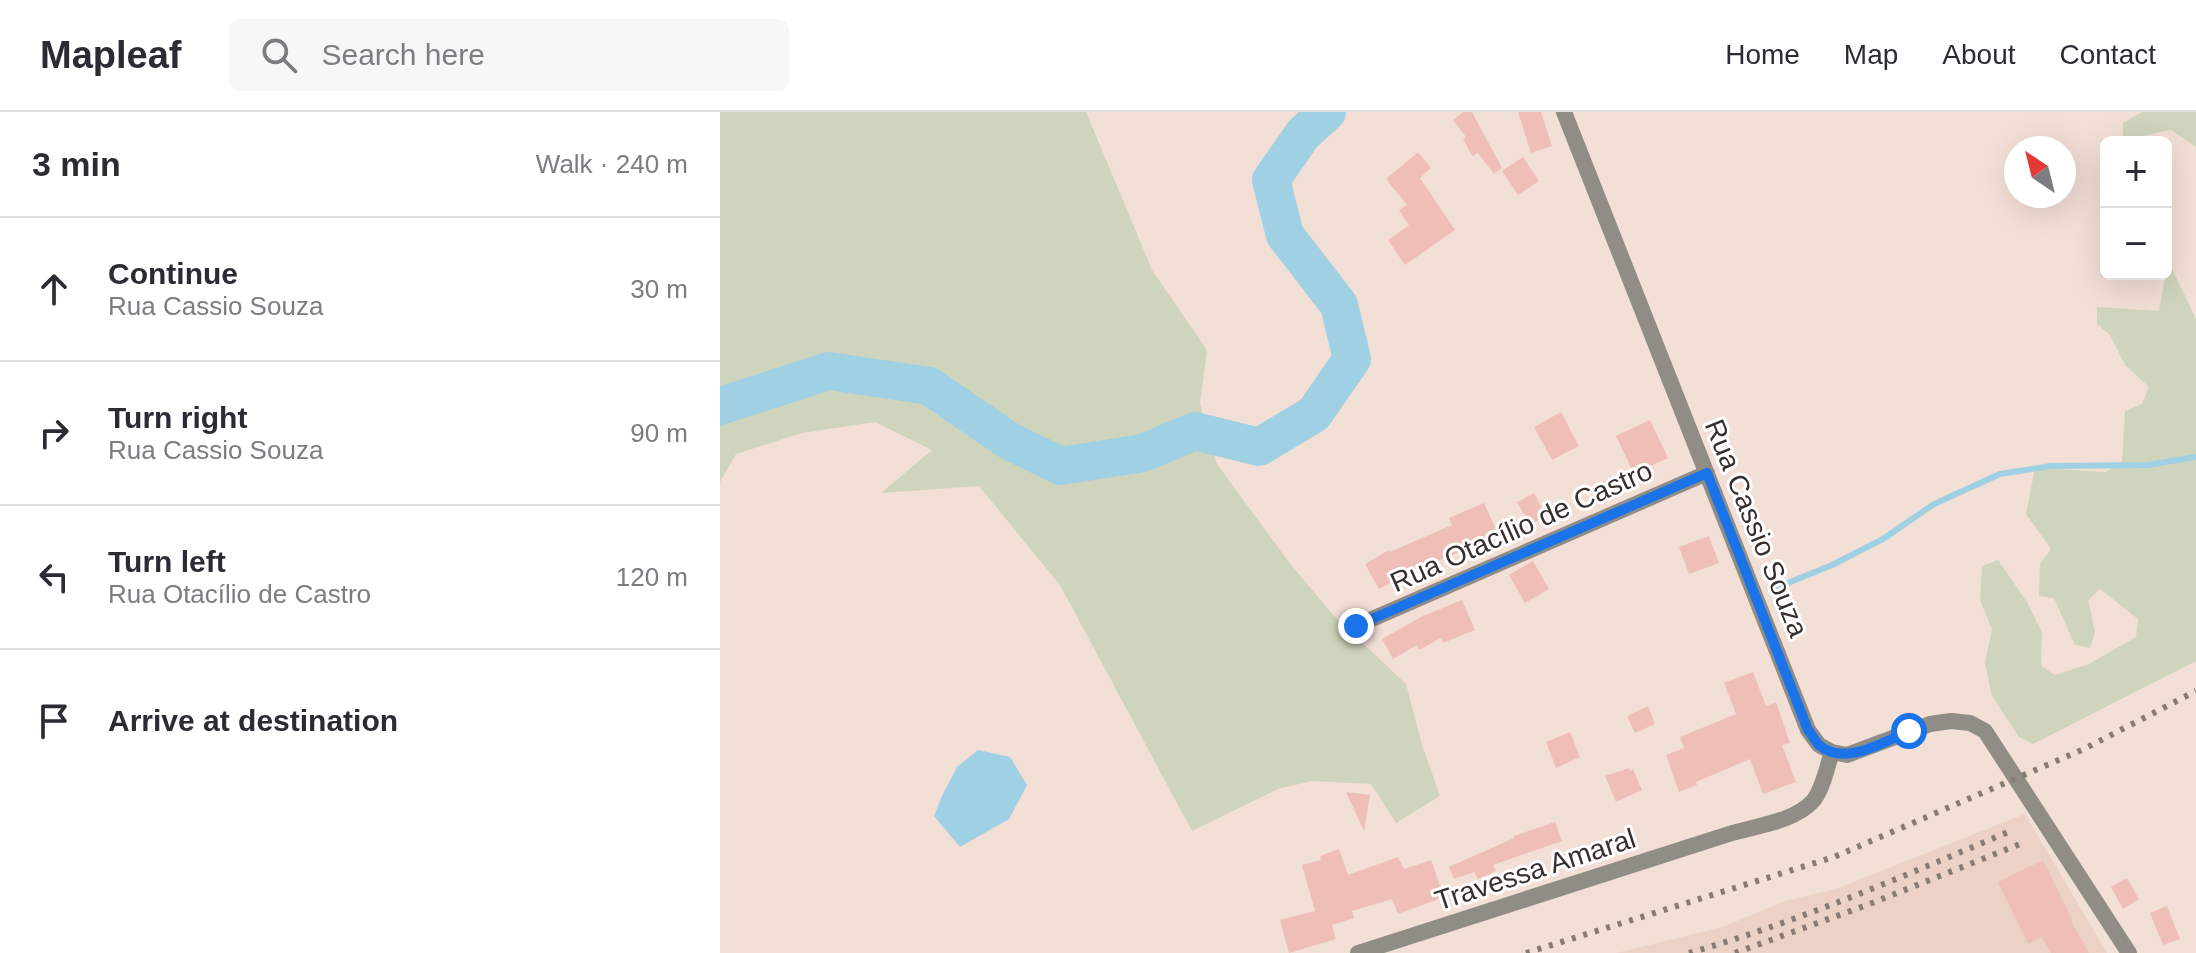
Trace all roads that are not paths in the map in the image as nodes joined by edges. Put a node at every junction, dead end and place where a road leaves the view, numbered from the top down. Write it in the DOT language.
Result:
graph roads {
  1 [pos="1564,112"];
  2 [pos="1707,473"];
  3 [pos="1356,626"];
  4 [pos="1832,752"];
  5 [pos="1358,953"];
  6 [pos="2129,953"];
  1 -- 2 [label="street, Rua Cassio Souza"];
  2 -- 3 [label="street, Rua Otacílio de Castro"];
  2 -- 4 [label="street, Rua Cassio Souza"];
  4 -- 5 [label="street, Travessa Amaral"];
  4 -- 6 [label="street"];
}
